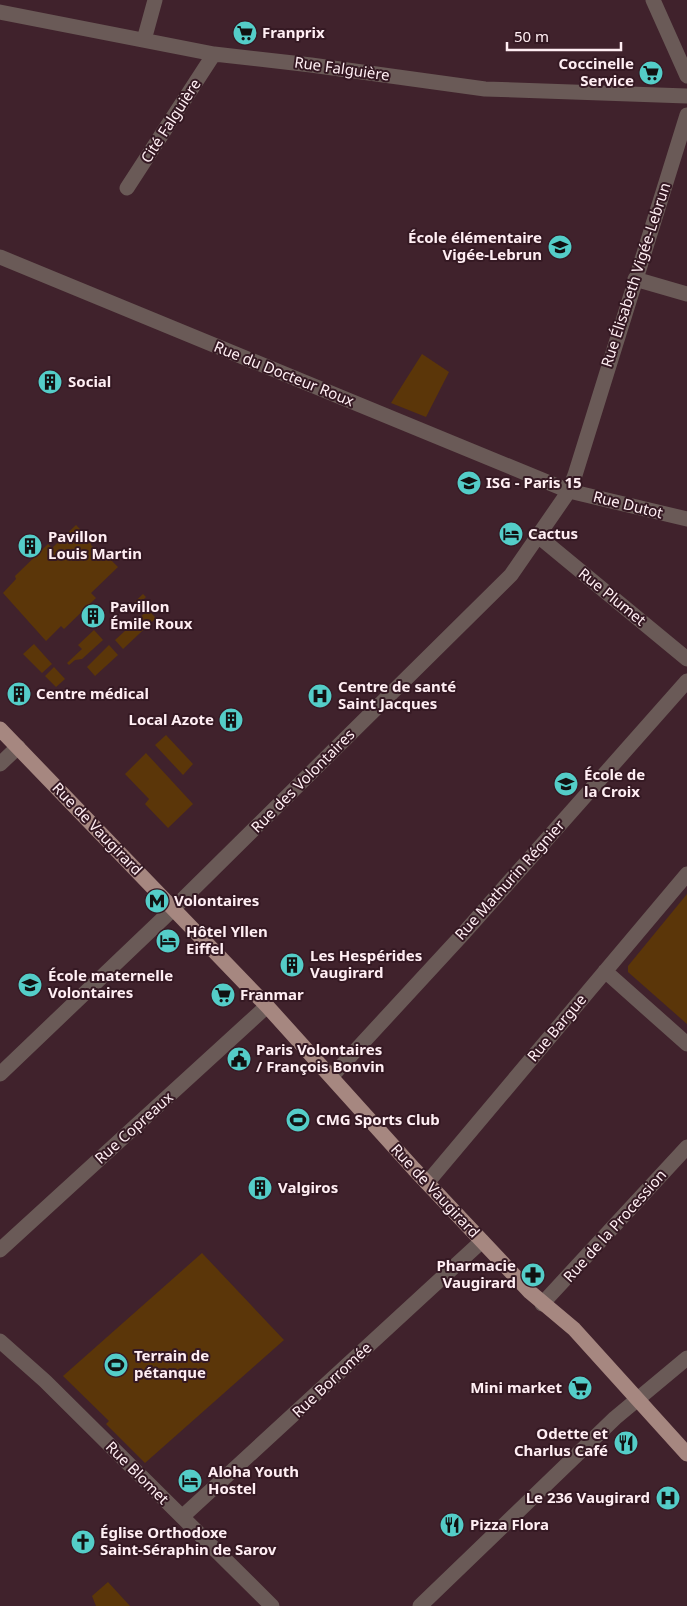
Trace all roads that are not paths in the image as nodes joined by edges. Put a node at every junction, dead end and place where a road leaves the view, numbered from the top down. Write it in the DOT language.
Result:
graph roads {
  1 [pos="155,0"];
  2 [pos="653,0"];
  3 [pos="0,12"];
  4 [pos="144,40"];
  5 [pos="214,54"];
  6 [pos="687,76"];
  7 [pos="687,96"];
  8 [pos="687,115"];
  9 [pos="128,188"];
  10 [pos="0,258"];
  11 [pos="635,279"];
  12 [pos="687,294"];
  13 [pos="586,435"];
  14 [pos="569,490"];
  15 [pos="687,519"];
  16 [pos="538,536"];
  17 [pos="687,658"];
  18 [pos="687,682"];
  19 [pos="0,729"];
  20 [pos="18,747"];
  21 [pos="0,764"];
  22 [pos="687,874"];
  23 [pos="174,908"];
  24 [pos="605,971"];
  25 [pos="267,1006"];
  26 [pos="687,1044"];
  27 [pos="0,1074"];
  28 [pos="332,1076"];
  29 [pos="687,1147"];
  30 [pos="426,1183"];
  31 [pos="482,1241"];
  32 [pos="0,1250"];
  33 [pos="542,1304"];
  34 [pos="0,1341"];
  35 [pos="687,1358"];
  36 [pos="638,1398"];
  37 [pos="687,1454"];
  38 [pos="182,1517"];
  39 [pos="272,1606"];
  40 [pos="420,1606"];
  1 -- 4 [label="street"];
  2 -- 6 [label="street"];
  3 -- 4 [label="street, Rue Falguière"];
  4 -- 5 [label="street, Rue Falguière"];
  5 -- 7 [label="street, Rue Falguière"];
  5 -- 9 [label="street, Cité Falguière"];
  8 -- 11 [label="street, Rue Élisabeth Vigée-Lebrun"];
  10 -- 14 [label="street, Rue du Docteur Roux"];
  11 -- 12 [label="street"];
  11 -- 13 [label="street, Rue Élisabeth Vigée-Lebrun"];
  13 -- 14 [label="street, Rue des Volontaires"];
  14 -- 15 [label="street, Rue Dutot"];
  14 -- 16 [label="street, Rue des Volontaires"];
  16 -- 17 [label="street, Rue Plumet"];
  16 -- 23 [label="street, Rue des Volontaires"];
  18 -- 28 [label="street, Rue Mathurin Régnier"];
  19 -- 20 [label="main road, Rue de Vaugirard"];
  20 -- 21 [label="street"];
  20 -- 23 [label="main road, Rue de Vaugirard"];
  22 -- 24 [label="street, Rue Bargue"];
  23 -- 25 [label="main road, Rue de Vaugirard"];
  23 -- 27 [label="street, Rue des Volontaires"];
  24 -- 26 [label="street"];
  24 -- 30 [label="street, Rue Bargue"];
  25 -- 28 [label="main road, Rue de Vaugirard"];
  25 -- 32 [label="street, Rue Copreaux"];
  28 -- 30 [label="main road, Rue de Vaugirard"];
  29 -- 33 [label="street, Rue de la Procession"];
  30 -- 31 [label="main road, Rue de Vaugirard"];
  31 -- 33 [label="main road, Rue de Vaugirard"];
  31 -- 38 [label="street, Rue Borromée"];
  33 -- 36 [label="main road, Rue de Vaugirard"];
  34 -- 38 [label="street, Rue Blomet"];
  35 -- 36 [label="street"];
  36 -- 37 [label="main road, Rue de Vaugirard"];
  36 -- 40 [label="street"];
  38 -- 39 [label="street, Rue Blomet"];
}
